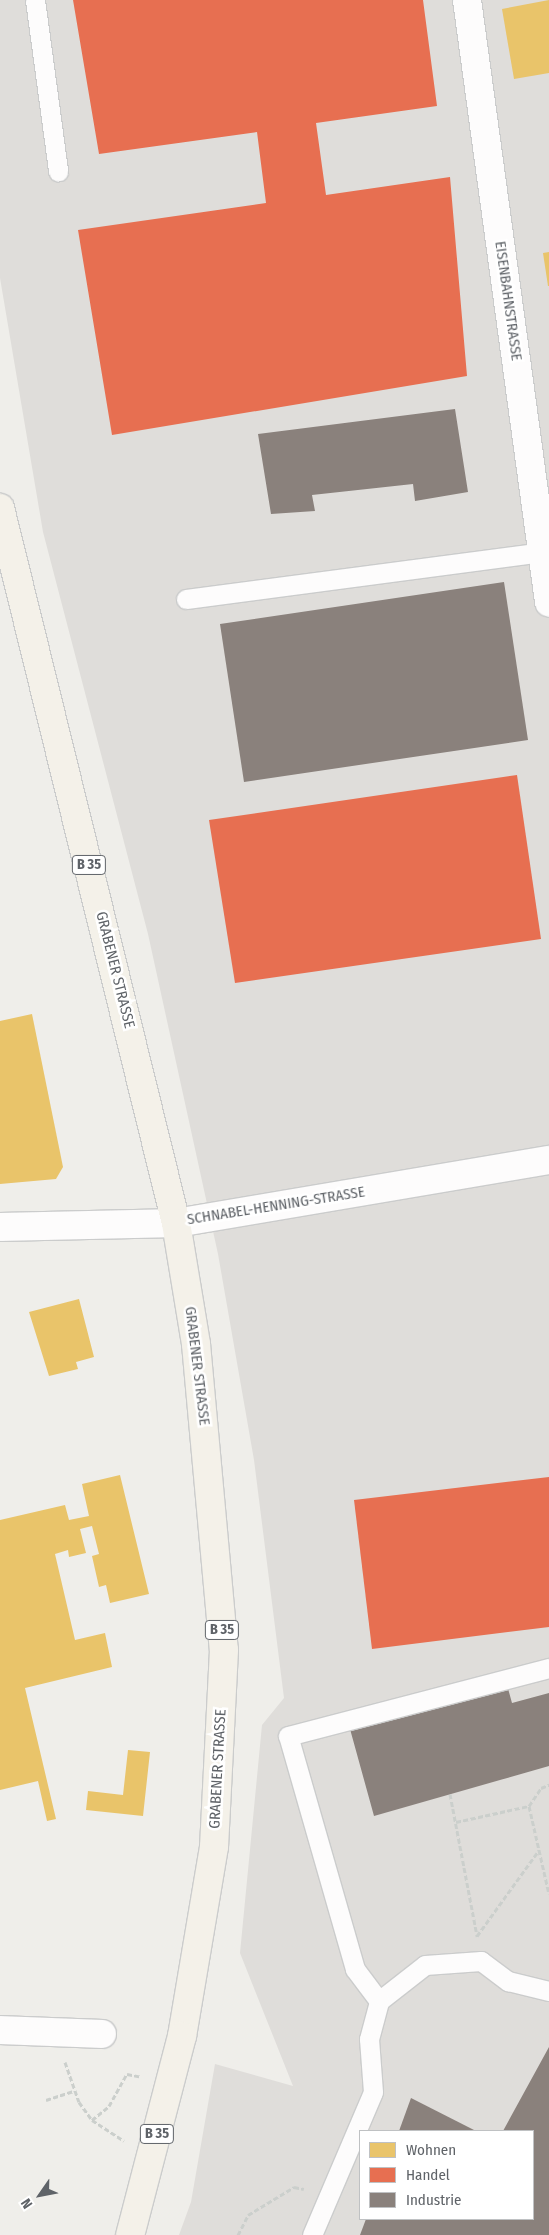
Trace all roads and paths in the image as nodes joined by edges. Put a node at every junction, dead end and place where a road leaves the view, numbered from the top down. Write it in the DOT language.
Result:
graph roads {
  1 [pos="35,0"];
  2 [pos="467,0"];
  3 [pos="58,171"];
  4 [pos="541,481"];
  5 [pos="0,508"];
  6 [pos="542,552"];
  7 [pos="186,599"];
  8 [pos="549,602"];
  9 [pos="549,1160"];
  10 [pos="176,1223"];
  11 [pos="0,1227"];
  12 [pos="549,1668"];
  13 [pos="549,1785"];
  14 [pos="450,1794"];
  15 [pos="529,1806"];
  16 [pos="456,1822"];
  17 [pos="539,1850"];
  18 [pos="549,1894"];
  19 [pos="477,1937"];
  20 [pos="481,1961"];
  21 [pos="549,1991"];
  22 [pos="379,2000"];
  23 [pos="0,2030"];
  24 [pos="57,2032"];
  25 [pos="102,2034"];
  26 [pos="146,2078"];
  27 [pos="74,2091"];
  28 [pos="46,2100"];
  29 [pos="92,2120"];
  30 [pos="128,2144"];
  31 [pos="329,2195"];
  32 [pos="130,2235"];
  33 [pos="238,2235"];
  34 [pos="312,2235"];
  1 -- 3 [label="lane"];
  2 -- 4 [label="street, EISENBAHNSTRASSE"];
  4 -- 6 [label="street, EISENBAHNSTRASSE"];
  5 -- 10 [label="main road, GRABENER STRASSE / B 35"];
  6 -- 7 [label="lane"];
  6 -- 8 [label="street, EISENBAHNSTRASSE"];
  9 -- 10 [label="street, SCHNABEL-HENNING-STRASSE"];
  10 -- 11 [label="street, SCHNABEL-HENNING-STRASSE"];
  10 -- 32 [label="main road, GRABENER STRASSE / B 35"];
  12 -- 22 [label="lane"];
  13 -- 15 [label="path"];
  14 -- 16 [label="path"];
  15 -- 16 [label="path"];
  15 -- 17 [label="path"];
  16 -- 19 [label="path"];
  17 -- 18 [label="path"];
  17 -- 19 [label="path"];
  19 -- 20 [label="path"];
  20 -- 21 [label="lane"];
  20 -- 22 [label="lane"];
  22 -- 31 [label="lane"];
  23 -- 24 [label="street"];
  24 -- 25 [label="street"];
  24 -- 27 [label="path"];
  26 -- 29 [label="path"];
  27 -- 28 [label="path"];
  27 -- 29 [label="path"];
  29 -- 30 [label="path"];
  31 -- 33 [label="path"];
  31 -- 34 [label="lane"];
}
